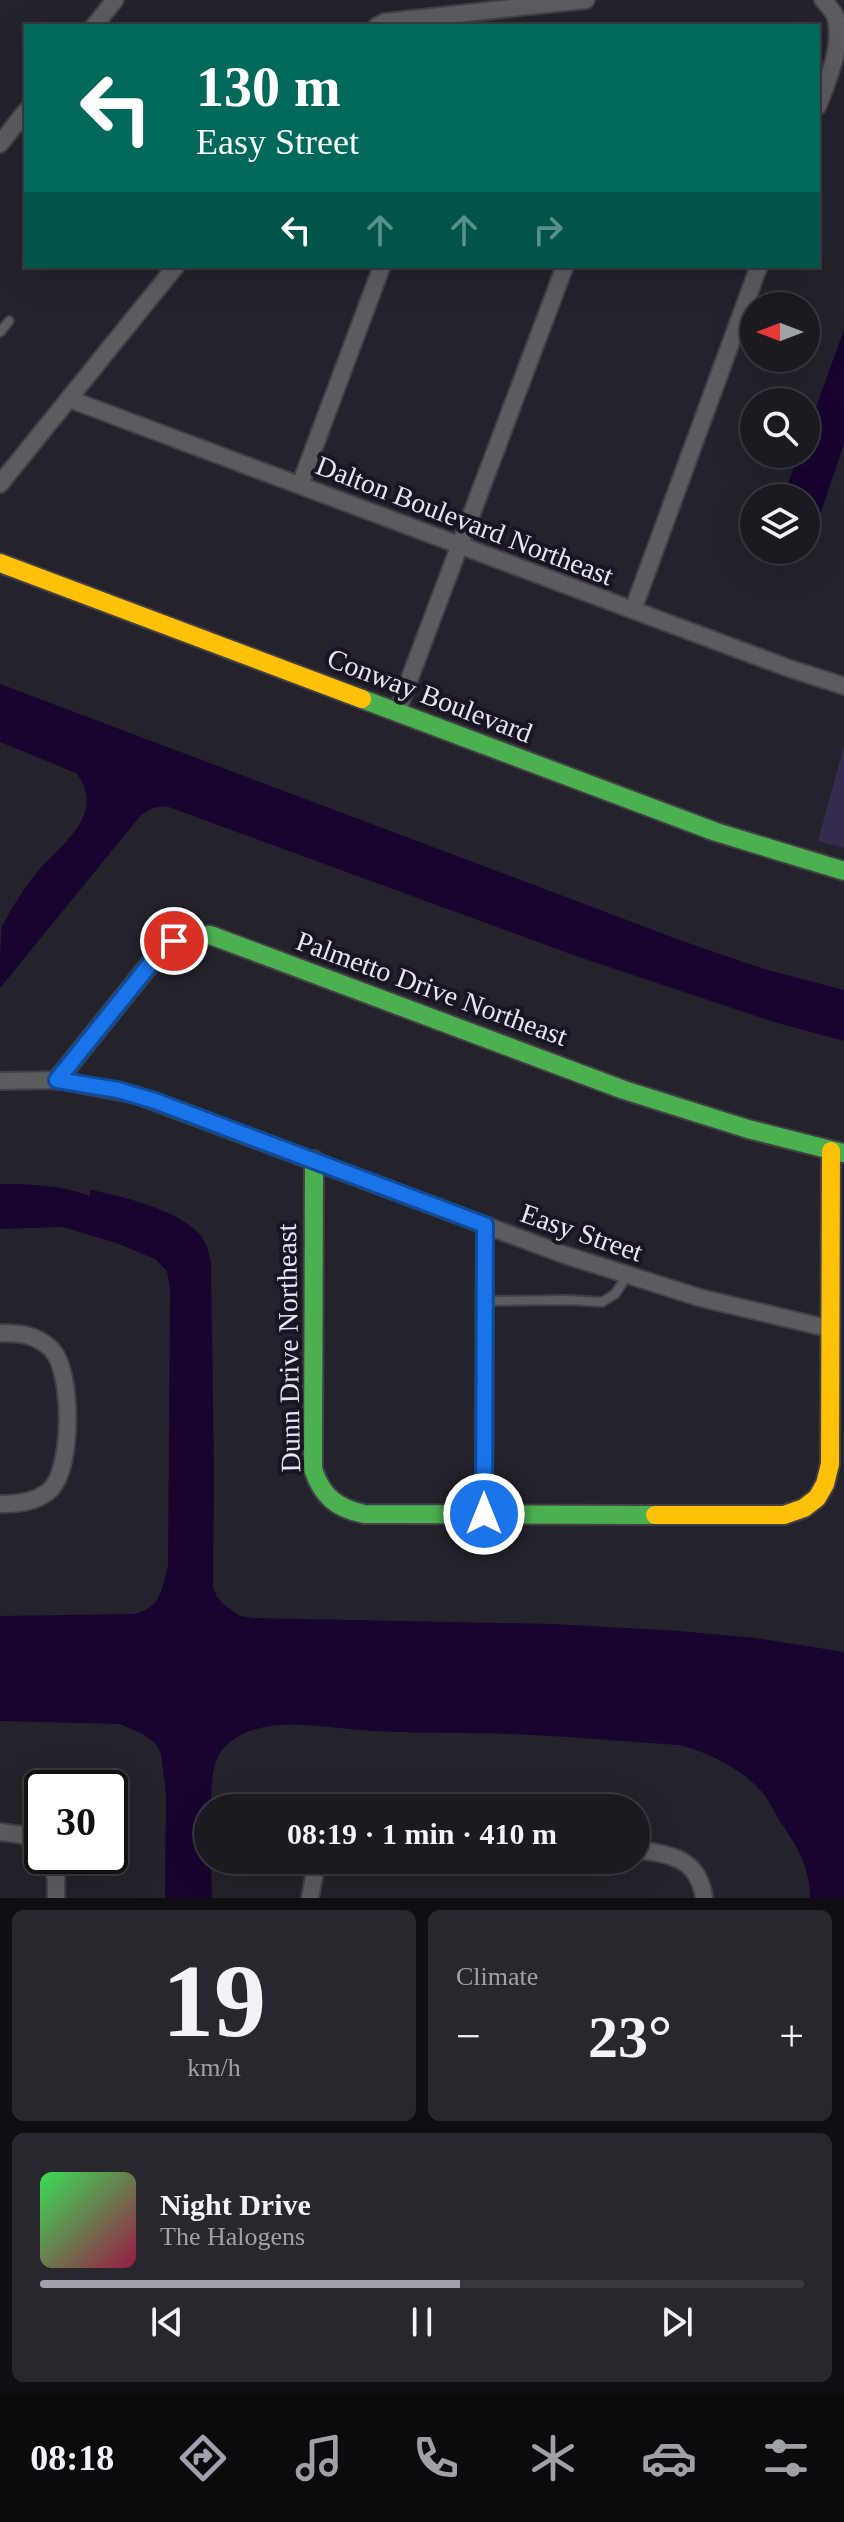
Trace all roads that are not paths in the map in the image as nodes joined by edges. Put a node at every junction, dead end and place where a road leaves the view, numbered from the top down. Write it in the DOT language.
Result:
graph roads {
  1 [pos="115,0"];
  2 [pos="586,0"];
  3 [pos="823,0"];
  4 [pos="96,24"];
  5 [pos="381,24"];
  6 [pos="820,101"];
  7 [pos="24,114"];
  8 [pos="0,144"];
  9 [pos="174,268"];
  10 [pos="381,268"];
  11 [pos="564,268"];
  12 [pos="758,268"];
  13 [pos="9,321"];
  14 [pos="0,332"];
  15 [pos="69,399"];
  16 [pos="0,484"];
  17 [pos="300,485"];
  18 [pos="460,546"];
  19 [pos="0,563"];
  20 [pos="633,610"];
  21 [pos="844,686"];
  22 [pos="397,712"];
  23 [pos="844,871"];
  24 [pos="57,1080"];
  25 [pos="0,1081"];
  26 [pos="838,1152"];
  27 [pos="314,1160"];
  28 [pos="485,1225"];
  29 [pos="627,1276"];
  30 [pos="484,1301"];
  31 [pos="831,1329"];
  32 [pos="0,1333"];
  33 [pos="0,1504"];
  34 [pos="484,1514"];
  35 [pos="0,1832"];
  36 [pos="24,1836"];
  37 [pos="650,1851"];
  38 [pos="55,1874"];
  39 [pos="314,1874"];
  40 [pos="56,1898"];
  41 [pos="310,1898"];
  42 [pos="704,1898"];
  1 -- 4 [label="street"];
  2 -- 5 [label="street"];
  3 -- 6 [label="street"];
  7 -- 8 [label="street"];
  9 -- 15 [label="street"];
  10 -- 17 [label="street"];
  11 -- 18 [label="street"];
  12 -- 20 [label="street"];
  13 -- 14 [label="lane"];
  15 -- 16 [label="street"];
  15 -- 17 [label="street, Dalton Boulevard Northeast"];
  17 -- 18 [label="street, Dalton Boulevard Northeast"];
  18 -- 20 [label="street, Dalton Boulevard Northeast"];
  18 -- 22 [label="street"];
  19 -- 22 [label="street, Conway Boulevard"];
  20 -- 21 [label="street, Dalton Boulevard Northeast"];
  22 -- 23 [label="street, Conway Boulevard"];
  24 -- 25 [label="street, Easy Street"];
  24 -- 26 [label="street, Palmetto Drive Northeast"];
  24 -- 27 [label="street, Easy Street"];
  26 -- 31 [label="street, Dunn Drive Northeast"];
  27 -- 28 [label="street, Easy Street"];
  27 -- 34 [label="street, Dunn Drive Northeast"];
  28 -- 29 [label="street, Easy Street"];
  28 -- 30 [label="street"];
  29 -- 30 [label="lane"];
  29 -- 31 [label="street, Easy Street"];
  30 -- 34 [label="street"];
  31 -- 34 [label="street, Dunn Drive Northeast"];
  32 -- 33 [label="street"];
  35 -- 36 [label="street"];
  37 -- 42 [label="street"];
  38 -- 40 [label="street"];
  39 -- 41 [label="street"];
}
